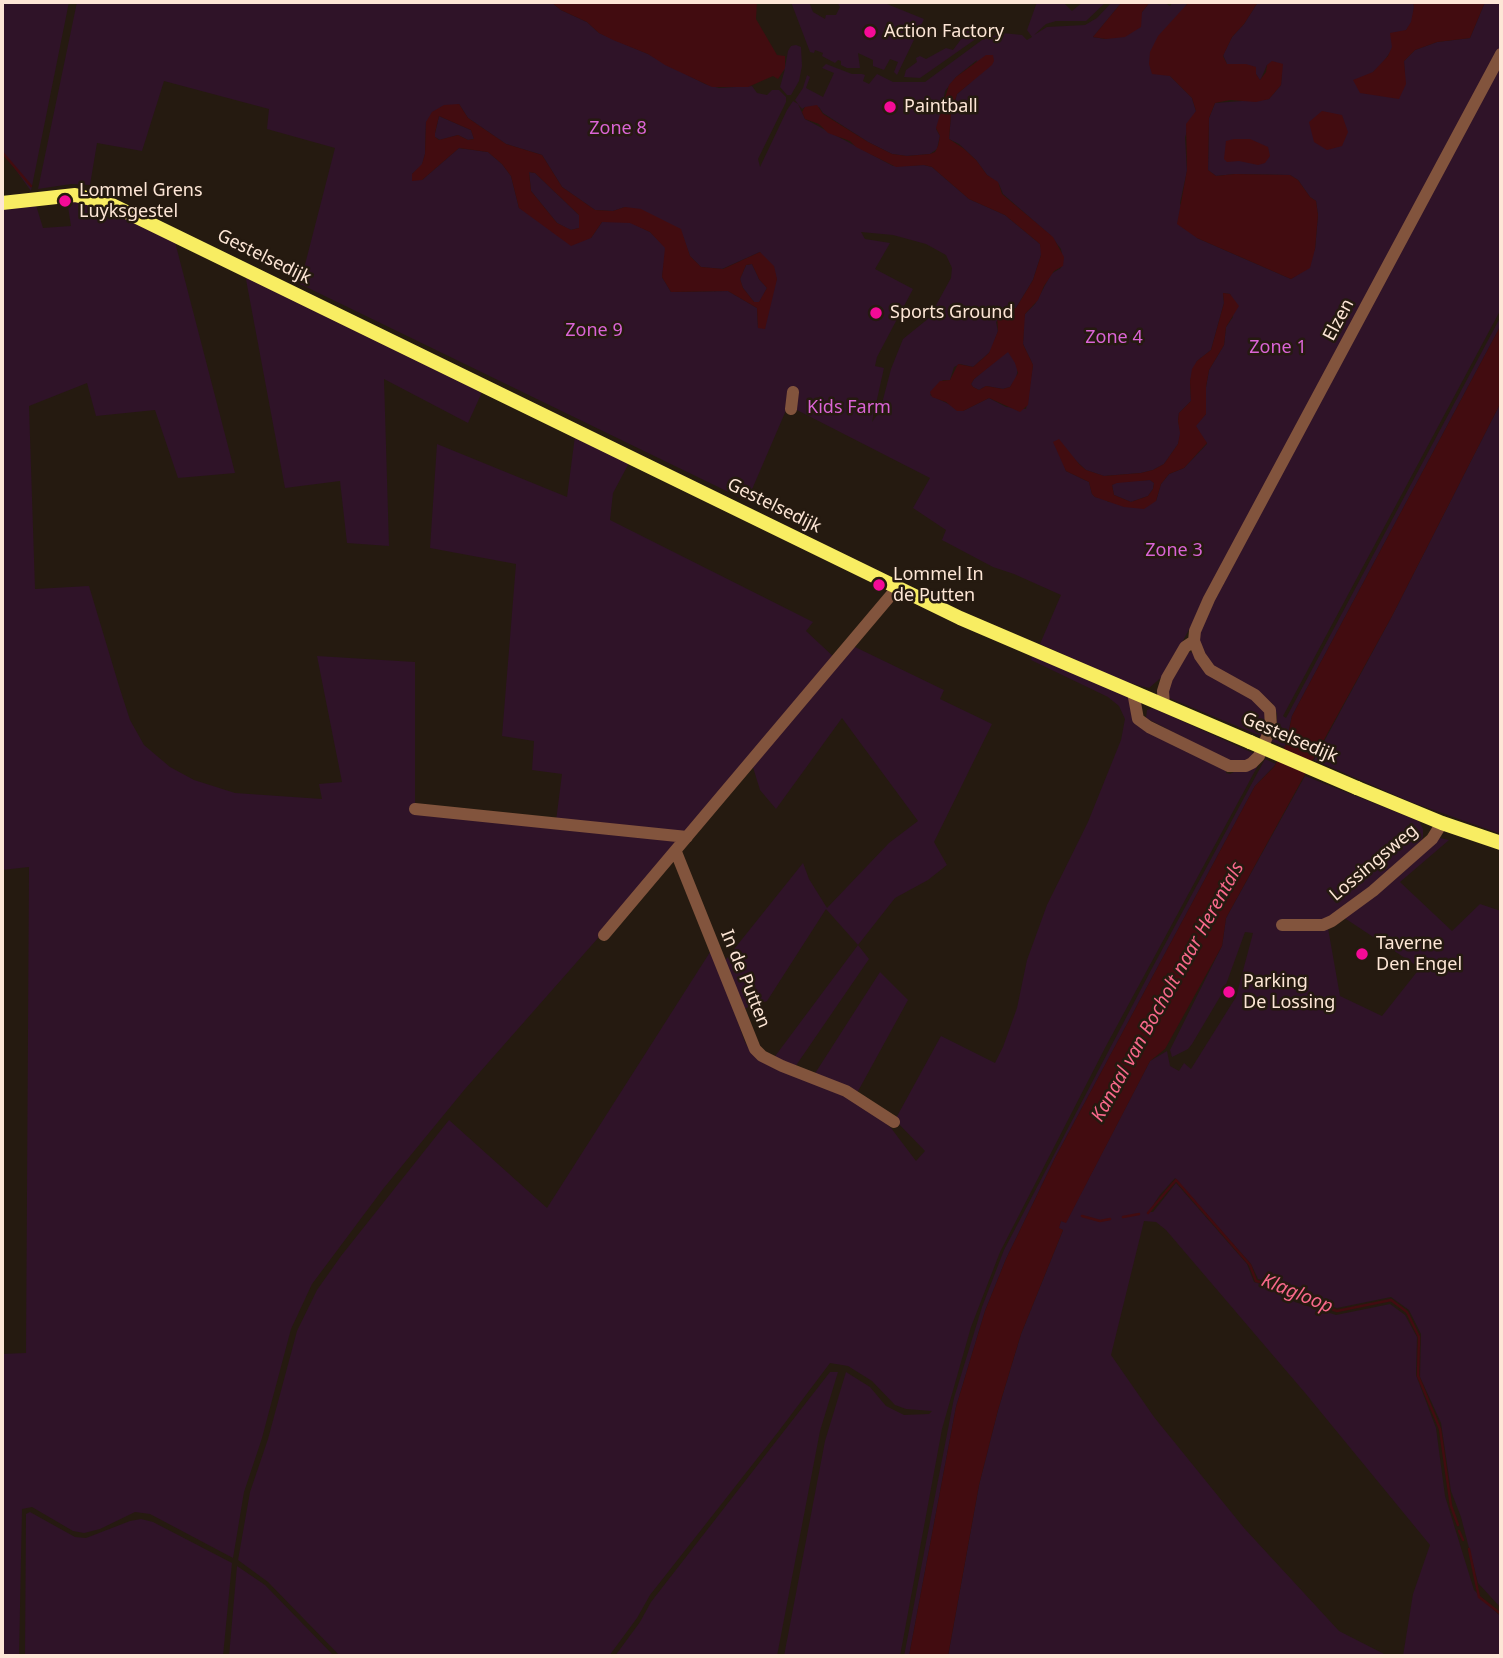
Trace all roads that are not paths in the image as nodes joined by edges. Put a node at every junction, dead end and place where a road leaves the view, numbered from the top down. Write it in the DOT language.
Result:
graph roads {
  1 [pos="1501,54"];
  2 [pos="2,203"];
  3 [pos="793,392"];
  4 [pos="791,409"];
  5 [pos="897,588"];
  6 [pos="1194,641"];
  7 [pos="1167,678"];
  8 [pos="1148,699"];
  9 [pos="1142,723"];
  10 [pos="415,809"];
  11 [pos="1442,823"];
  12 [pos="687,837"];
  13 [pos="1501,843"];
  14 [pos="676,852"];
  15 [pos="1282,925"];
  16 [pos="604,935"];
  17 [pos="894,1122"];
  1 -- 6 [label="street, Elzen"];
  2 -- 5 [label="main road, Gestelsedijk"];
  3 -- 4 [label="street"];
  5 -- 8 [label="main road, Gestelsedijk"];
  5 -- 12 [label="street"];
  6 -- 7 [label="street, Elzen"];
  6 -- 9 [label="street"];
  7 -- 8 [label="street, Elzen"];
  7 -- 8 [label="street, Elzen"];
  8 -- 9 [label="street, Elzen"];
  8 -- 9 [label="street, Elzen"];
  8 -- 11 [label="main road, Gestelsedijk, bridge"];
  10 -- 12 [label="street"];
  11 -- 13 [label="main road, Gestelsedijk"];
  11 -- 15 [label="street, Lossingsweg"];
  12 -- 14 [label="street"];
  14 -- 16 [label="street"];
  14 -- 17 [label="street, In de Putten"];
}
